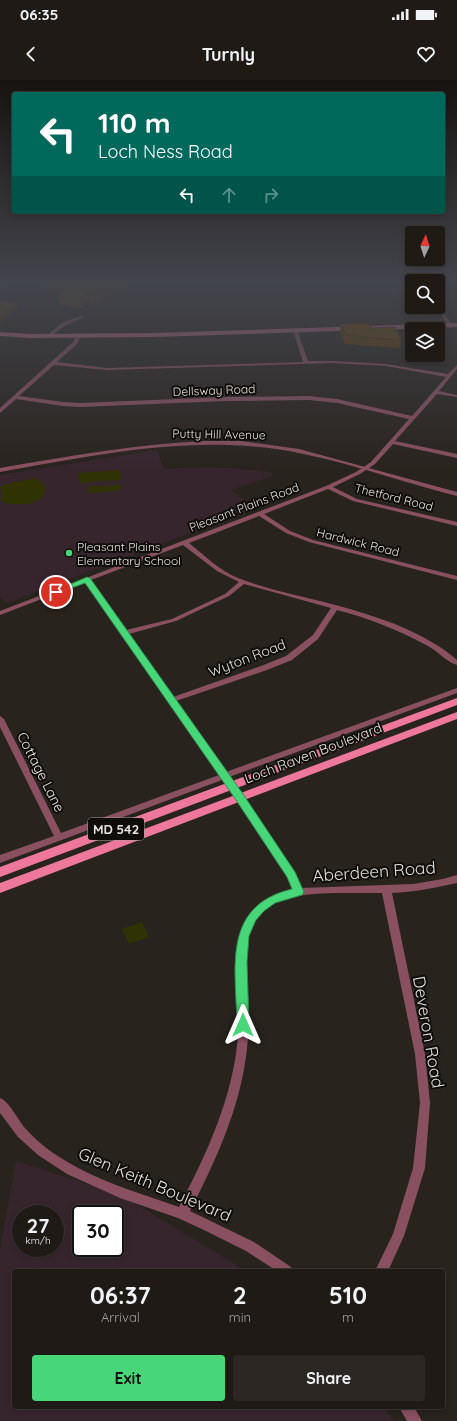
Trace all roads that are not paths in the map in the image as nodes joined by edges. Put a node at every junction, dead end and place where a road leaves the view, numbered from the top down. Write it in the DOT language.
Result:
graph roads {
  1 [pos="74,345"];
  2 [pos="300,345"];
  3 [pos="306,362"];
  4 [pos="53,364"];
  5 [pos="457,366"];
  6 [pos="448,376"];
  7 [pos="436,392"];
  8 [pos="457,396"];
  9 [pos="16,397"];
  10 [pos="0,411"];
  11 [pos="412,418"];
  12 [pos="392,442"];
  13 [pos="457,456"];
  14 [pos="365,469"];
  15 [pos="0,470"];
  16 [pos="328,486"];
  17 [pos="457,494"];
  18 [pos="259,513"];
  19 [pos="457,524"];
  20 [pos="184,542"];
  21 [pos="457,578"];
  22 [pos="87,579"];
  23 [pos="243,582"];
  24 [pos="336,608"];
  25 [pos="0,613"];
  26 [pos="125,633"];
  27 [pos="457,663"];
  28 [pos="457,690"];
  29 [pos="172,700"];
  30 [pos="457,701"];
  31 [pos="457,715"];
  32 [pos="0,719"];
  33 [pos="224,776"];
  34 [pos="232,786"];
  35 [pos="240,797"];
  36 [pos="59,837"];
  37 [pos="0,859"];
  38 [pos="0,872"];
  39 [pos="457,880"];
  40 [pos="0,888"];
  41 [pos="386,888"];
  42 [pos="298,892"];
  43 [pos="0,1103"];
  44 [pos="182,1214"];
  45 [pos="284,1269"];
  46 [pos="382,1269"];
  47 [pos="407,1409"];
  48 [pos="415,1421"];
  1 -- 4 [label="street"];
  2 -- 3 [label="street"];
  3 -- 4 [label="street"];
  3 -- 6 [label="street"];
  4 -- 9 [label="street"];
  5 -- 6 [label="street, Pleasant Plains Road"];
  6 -- 7 [label="street, Pleasant Plains Road"];
  7 -- 8 [label="street"];
  7 -- 11 [label="street, Pleasant Plains Road"];
  9 -- 10 [label="street"];
  9 -- 11 [label="street, Dellsway Road"];
  11 -- 12 [label="street, Pleasant Plains Road"];
  12 -- 13 [label="street"];
  12 -- 14 [label="street, Pleasant Plains Road"];
  14 -- 15 [label="street, Putty Hill Avenue"];
  14 -- 16 [label="street, Pleasant Plains Road"];
  14 -- 17 [label="street, Putty Hill Avenue"];
  16 -- 18 [label="street, Pleasant Plains Road"];
  16 -- 19 [label="street, Thetford Road"];
  18 -- 20 [label="street, Pleasant Plains Road"];
  18 -- 21 [label="street, Hardwick Road"];
  20 -- 22 [label="street, Pleasant Plains Road"];
  20 -- 23 [label="street"];
  22 -- 25 [label="street, Pleasant Plains Road"];
  22 -- 26 [label="street"];
  23 -- 24 [label="street"];
  23 -- 26 [label="street"];
  24 -- 27 [label="street"];
  24 -- 29 [label="street, Wyton Road"];
  26 -- 29 [label="street"];
  28 -- 33 [label="street, Loch Raven Boulevard"];
  29 -- 33 [label="street"];
  30 -- 34 [label="main road, Loch Raven Boulevard / MD 542"];
  31 -- 35 [label="main road, Loch Raven Boulevard / MD 542"];
  32 -- 36 [label="street, Cottage Lane"];
  33 -- 34 [label="street"];
  33 -- 36 [label="street, Loch Raven Boulevard"];
  34 -- 35 [label="main road"];
  34 -- 38 [label="main road, Loch Raven Boulevard / MD 542"];
  35 -- 40 [label="main road, Loch Raven Boulevard / MD 542"];
  35 -- 42 [label="street"];
  36 -- 37 [label="street, Loch Raven Boulevard"];
  39 -- 41 [label="street, Aberdeen Road"];
  41 -- 42 [label="street, Aberdeen Road"];
  41 -- 46 [label="street, Deveron Road"];
  42 -- 44 [label="street, Aberdeen Road"];
  43 -- 44 [label="street, Glen Keith Boulevard"];
  44 -- 45 [label="street, Glen Keith Boulevard"];
  47 -- 48 [label="street"];
}
